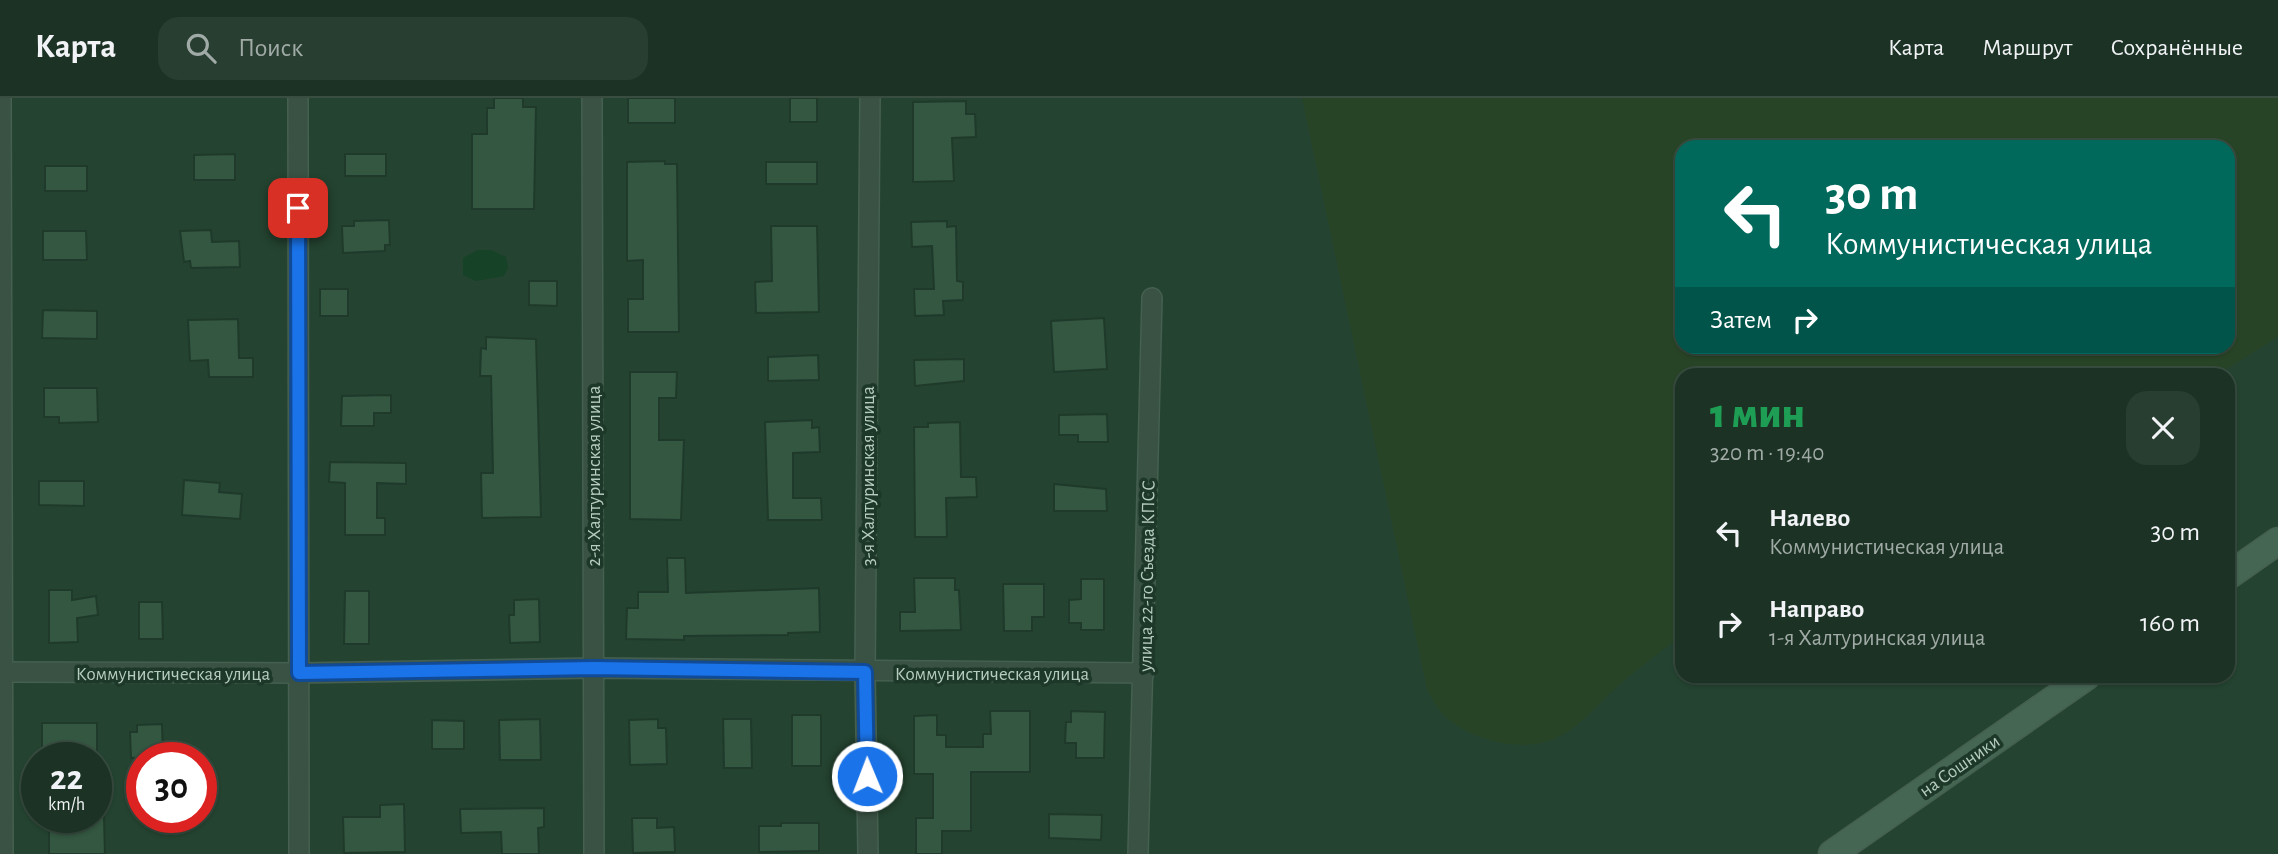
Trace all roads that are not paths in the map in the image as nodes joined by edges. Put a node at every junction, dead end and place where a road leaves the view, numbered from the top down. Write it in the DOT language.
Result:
graph roads {
  1 [pos="1,98"];
  2 [pos="298,98"];
  3 [pos="592,98"];
  4 [pos="870,98"];
  5 [pos="1152,298"];
  6 [pos="2278,541"];
  7 [pos="2235,571"];
  8 [pos="594,668"];
  9 [pos="1,672"];
  10 [pos="865,672"];
  11 [pos="299,673"];
  12 [pos="1144,673"];
  13 [pos="2077,683"];
  14 [pos="3,854"];
  15 [pos="299,854"];
  16 [pos="594,854"];
  17 [pos="868,854"];
  18 [pos="1138,854"];
  19 [pos="1832,854"];
  1 -- 9 [label="street"];
  2 -- 11 [label="street"];
  3 -- 8 [label="street, 2-я Халтуринская улица"];
  4 -- 10 [label="street, 3-я Халтуринская улица"];
  5 -- 12 [label="street, улица 22-го Съезда КПСС"];
  6 -- 7 [label="street"];
  8 -- 10 [label="street, Коммунистическая улица"];
  8 -- 11 [label="street, Коммунистическая улица"];
  8 -- 16 [label="street, 2-я Халтуринская улица"];
  9 -- 11 [label="street, Коммунистическая улица"];
  9 -- 14 [label="street"];
  10 -- 12 [label="street, Коммунистическая улица"];
  10 -- 17 [label="street, 3-я Халтуринская улица"];
  11 -- 15 [label="street"];
  12 -- 18 [label="street, улица 22-го Съезда КПСС"];
  13 -- 19 [label="street, на Сошники"];
}
